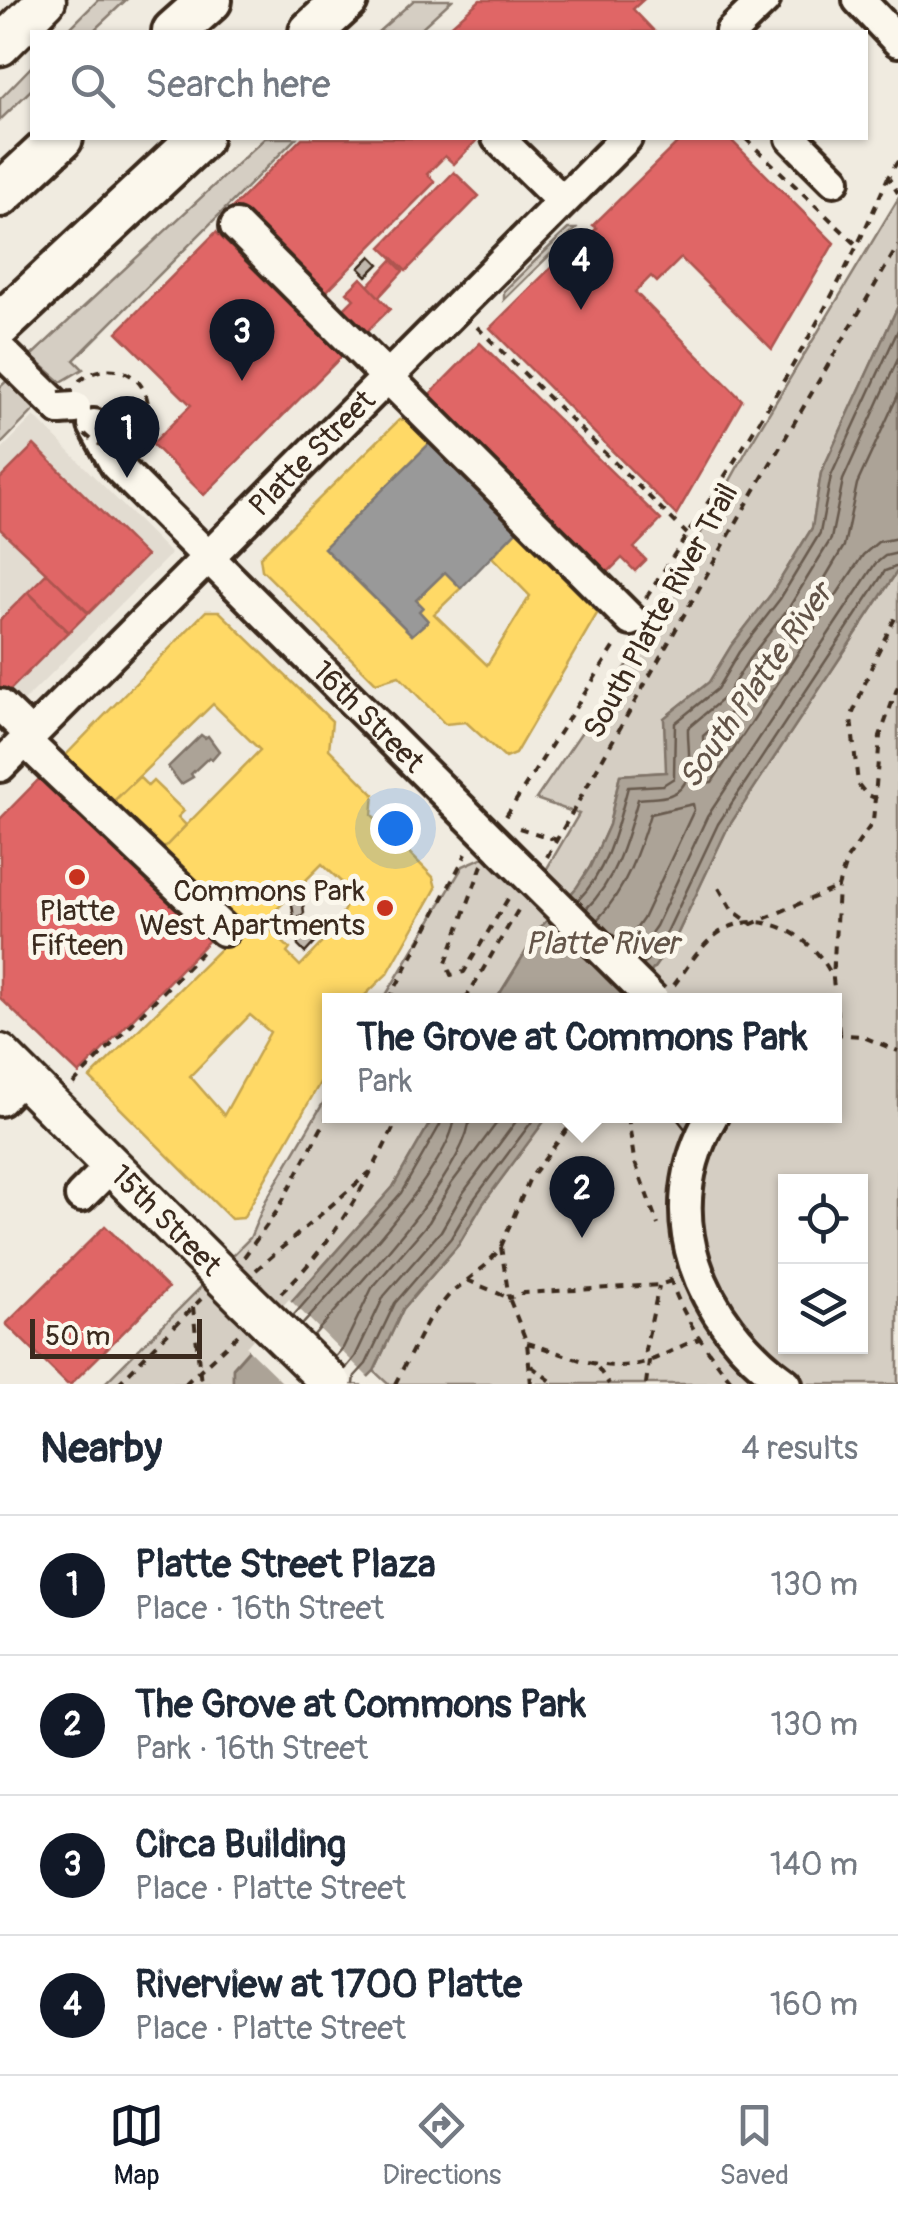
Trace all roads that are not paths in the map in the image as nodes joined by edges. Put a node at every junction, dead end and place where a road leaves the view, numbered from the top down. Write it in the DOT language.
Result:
graph roads {
  1 [pos="188,0"];
  2 [pos="210,0"];
  3 [pos="346,0"];
  4 [pos="764,0"];
  5 [pos="859,0"];
  6 [pos="30,5"];
  7 [pos="162,30"];
  8 [pos="176,30"];
  9 [pos="313,30"];
  10 [pos="733,30"];
  11 [pos="898,41"];
  12 [pos="0,46"];
  13 [pos="58,140"];
  14 [pos="198,140"];
  15 [pos="500,140"];
  16 [pos="624,140"];
  17 [pos="794,140"];
  18 [pos="834,180"];
  19 [pos="0,195"];
  20 [pos="562,202"];
  21 [pos="236,226"];
  22 [pos="86,246"];
  23 [pos="0,325"];
  24 [pos="0,347"];
  25 [pos="386,377"];
  26 [pos="207,556"];
  27 [pos="632,620"];
  28 [pos="0,705"];
  29 [pos="28,738"];
  30 [pos="0,766"];
  31 [pos="224,930"];
  32 [pos="659,993"];
  33 [pos="8,1077"];
  34 [pos="709,1123"];
  35 [pos="113,1164"];
  36 [pos="81,1196"];
  37 [pos="332,1384"];
  38 [pos="786,1384"];
  1 -- 7 [label="highway"];
  2 -- 8 [label="highway"];
  3 -- 9 [label="highway"];
  4 -- 10 [label="street"];
  5 -- 11 [label="street"];
  6 -- 12 [label="main road"];
  13 -- 19 [label="highway"];
  14 -- 22 [label="highway"];
  15 -- 20 [label="street"];
  16 -- 20 [label="street, Platte Street"];
  17 -- 18 [label="street"];
  20 -- 25 [label="street, Platte Street"];
  21 -- 25 [label="street"];
  22 -- 23 [label="highway"];
  22 -- 24 [label="highway"];
  24 -- 26 [label="street, 16th Street"];
  25 -- 26 [label="street, Platte Street"];
  25 -- 27 [label="street"];
  26 -- 29 [label="street, Platte Street"];
  26 -- 32 [label="street, 16th Street, bridge"];
  28 -- 29 [label="street"];
  29 -- 30 [label="street, Platte Street"];
  29 -- 31 [label="street"];
  33 -- 35 [label="main road, 15th Street"];
  34 -- 38 [label="street"];
  35 -- 36 [label="street"];
  35 -- 37 [label="main road, 15th Street, bridge"];
}
